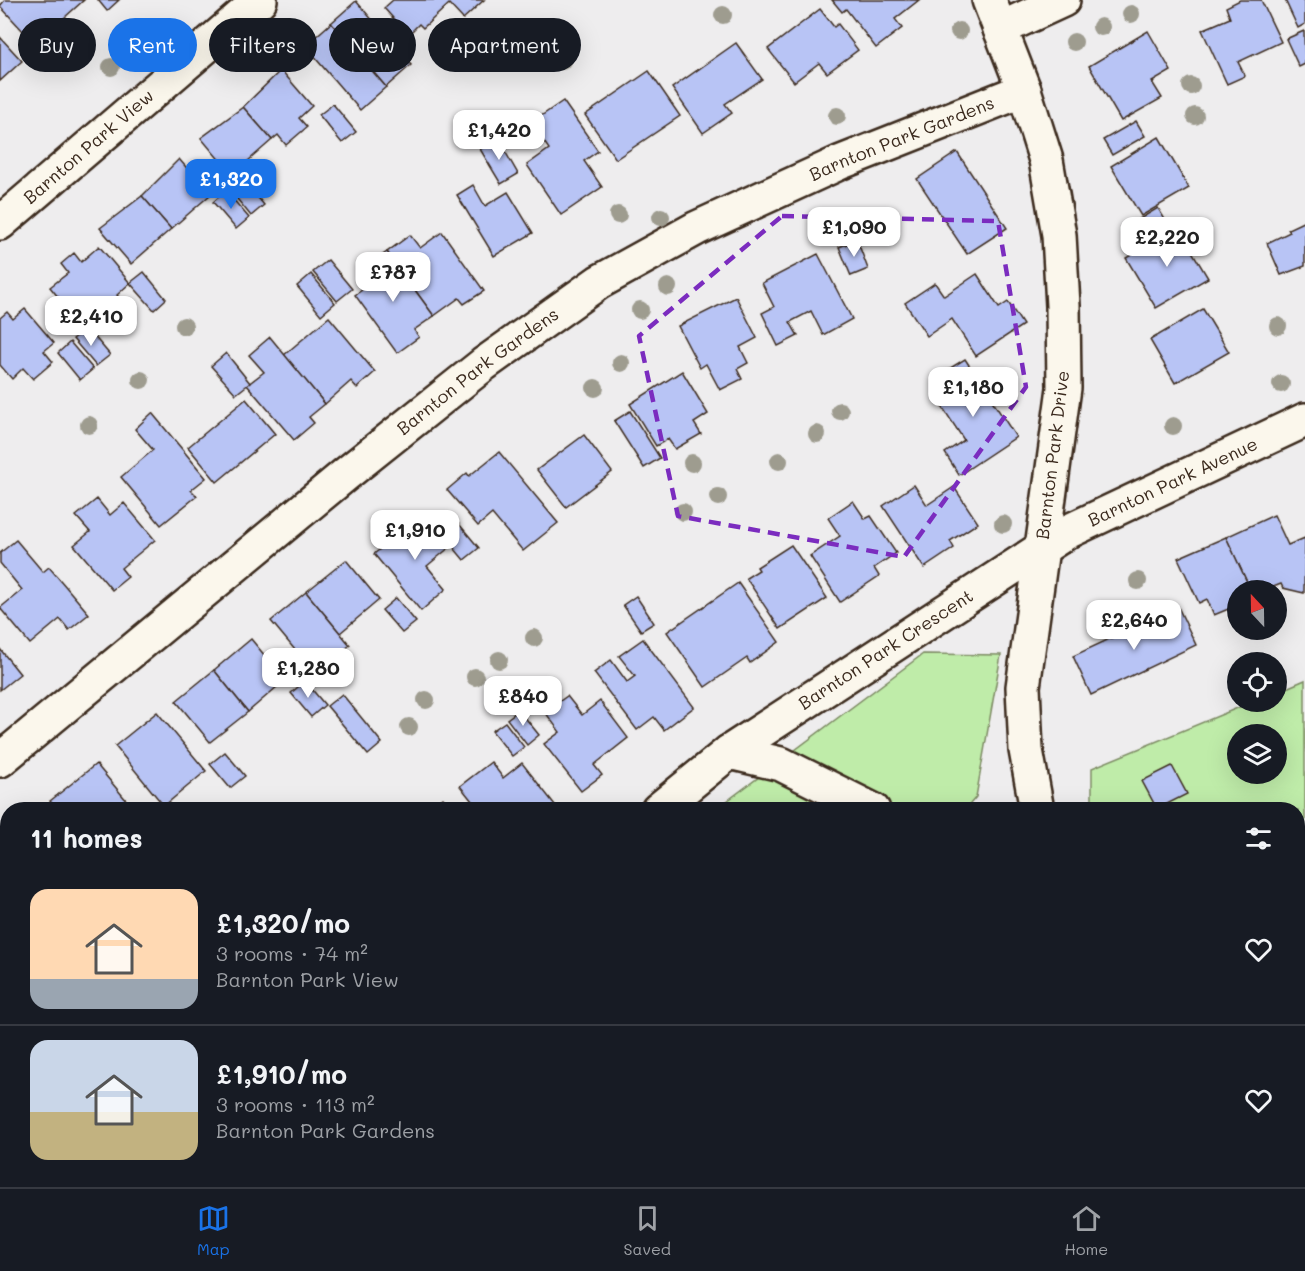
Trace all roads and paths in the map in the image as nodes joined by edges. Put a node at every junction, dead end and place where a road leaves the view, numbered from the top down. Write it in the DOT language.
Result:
graph roads {
  1 [pos="260,0"];
  2 [pos="1063,0"];
  3 [pos="994,15"];
  4 [pos="1024,90"];
  5 [pos="0,224"];
  6 [pos="1305,420"];
  7 [pos="1042,547"];
  8 [pos="729,752"];
  9 [pos="0,760"];
  10 [pos="668,802"];
  11 [pos="857,802"];
  12 [pos="1036,802"];
  1 -- 5 [label="street, Barnton Park View"];
  2 -- 3 [label="street"];
  3 -- 4 [label="street, Barnton Park Drive"];
  4 -- 7 [label="street, Barnton Park Drive"];
  4 -- 9 [label="street, Barnton Park Gardens"];
  6 -- 7 [label="street, Barnton Park Avenue"];
  7 -- 8 [label="street, Barnton Park Crescent"];
  7 -- 12 [label="street, Barnton Park Drive"];
  8 -- 10 [label="street, Barnton Park Crescent"];
  8 -- 11 [label="street"];
}
